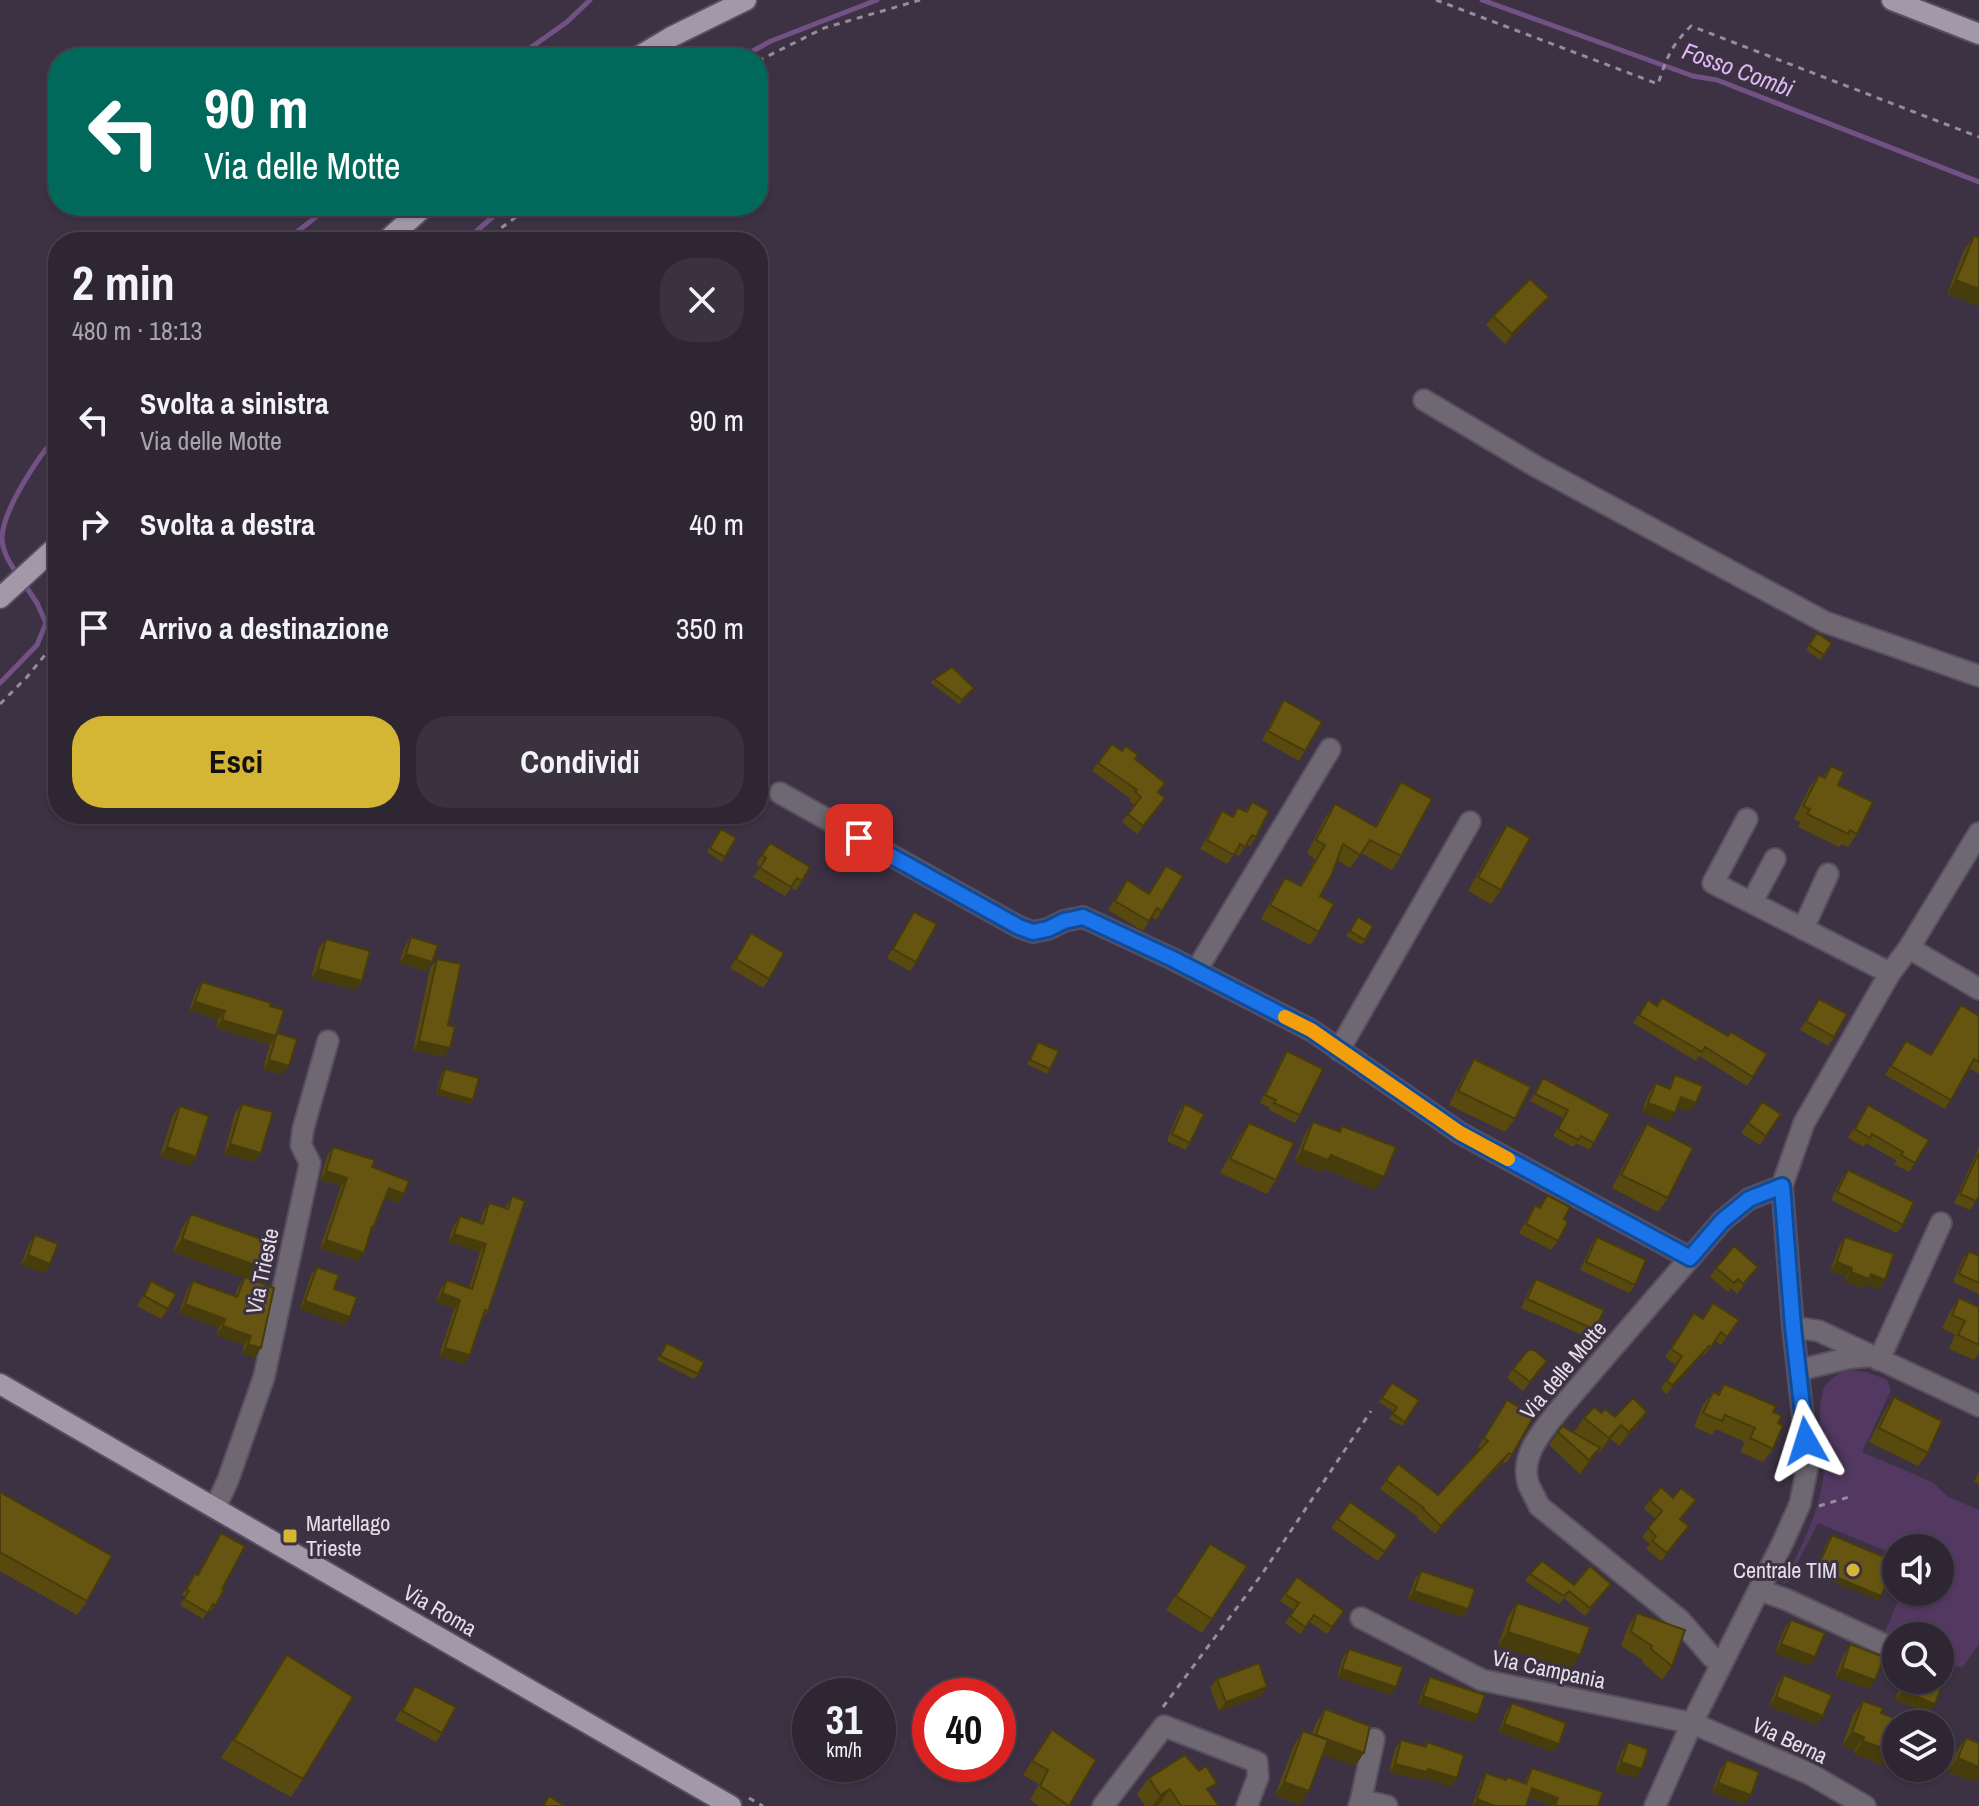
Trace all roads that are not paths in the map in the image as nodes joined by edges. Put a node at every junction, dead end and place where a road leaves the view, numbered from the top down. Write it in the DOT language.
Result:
graph roads {
  1 [pos="746,0"];
  2 [pos="1892,0"];
  3 [pos="1979,34"];
  4 [pos="653,48"];
  5 [pos="414,216"];
  6 [pos="396,232"];
  7 [pos="1424,400"];
  8 [pos="48,554"];
  9 [pos="0,598"];
  10 [pos="1979,676"];
  11 [pos="1330,749"];
  12 [pos="780,793"];
  13 [pos="1747,819"];
  14 [pos="1470,822"];
  15 [pos="1979,833"];
  16 [pos="1775,859"];
  17 [pos="1828,874"];
  18 [pos="1752,902"];
  19 [pos="1803,929"];
  20 [pos="1909,948"];
  21 [pos="1196,971"];
  22 [pos="1890,973"];
  23 [pos="1979,989"];
  24 [pos="328,1041"];
  25 [pos="1339,1050"];
  26 [pos="1782,1186"];
  27 [pos="1941,1223"];
  28 [pos="1690,1258"];
  29 [pos="1793,1327"];
  30 [pos="1876,1358"];
  31 [pos="1799,1370"];
  32 [pos="0,1384"];
  33 [pos="1979,1406"];
  34 [pos="215,1508"];
  35 [pos="1759,1590"];
  36 [pos="1361,1618"];
  37 [pos="1882,1644"];
  38 [pos="1722,1663"];
  39 [pos="1692,1723"];
  40 [pos="1374,1739"];
  41 [pos="1360,1803"];
  42 [pos="731,1806"];
  43 [pos="1103,1806"];
  44 [pos="1247,1806"];
  45 [pos="1387,1806"];
  46 [pos="1655,1806"];
  47 [pos="1865,1806"];
  1 -- 4 [label="main road"];
  2 -- 3 [label="main road"];
  5 -- 6 [label="main road"];
  7 -- 10 [label="street"];
  8 -- 9 [label="main road"];
  11 -- 21 [label="street"];
  12 -- 21 [label="street"];
  13 -- 18 [label="street"];
  14 -- 25 [label="street"];
  15 -- 20 [label="street"];
  16 -- 18 [label="street"];
  17 -- 19 [label="street"];
  18 -- 19 [label="street"];
  19 -- 22 [label="street"];
  20 -- 22 [label="street"];
  20 -- 23 [label="street"];
  21 -- 25 [label="street"];
  22 -- 26 [label="street"];
  24 -- 34 [label="street, Via Trieste"];
  25 -- 28 [label="street"];
  26 -- 28 [label="street, Via delle Motte"];
  26 -- 29 [label="street"];
  27 -- 30 [label="street"];
  28 -- 38 [label="street, Via delle Motte"];
  29 -- 30 [label="street"];
  29 -- 31 [label="street"];
  30 -- 31 [label="street"];
  30 -- 33 [label="street"];
  31 -- 35 [label="street"];
  32 -- 34 [label="main road, Via Roma"];
  34 -- 42 [label="main road, Via Roma"];
  35 -- 37 [label="street"];
  35 -- 38 [label="street"];
  36 -- 39 [label="street, Via Campania"];
  38 -- 39 [label="street"];
  39 -- 46 [label="street"];
  39 -- 47 [label="street, Via Berna"];
  40 -- 41 [label="street"];
  41 -- 45 [label="street"];
  43 -- 44 [label="street"];
}
